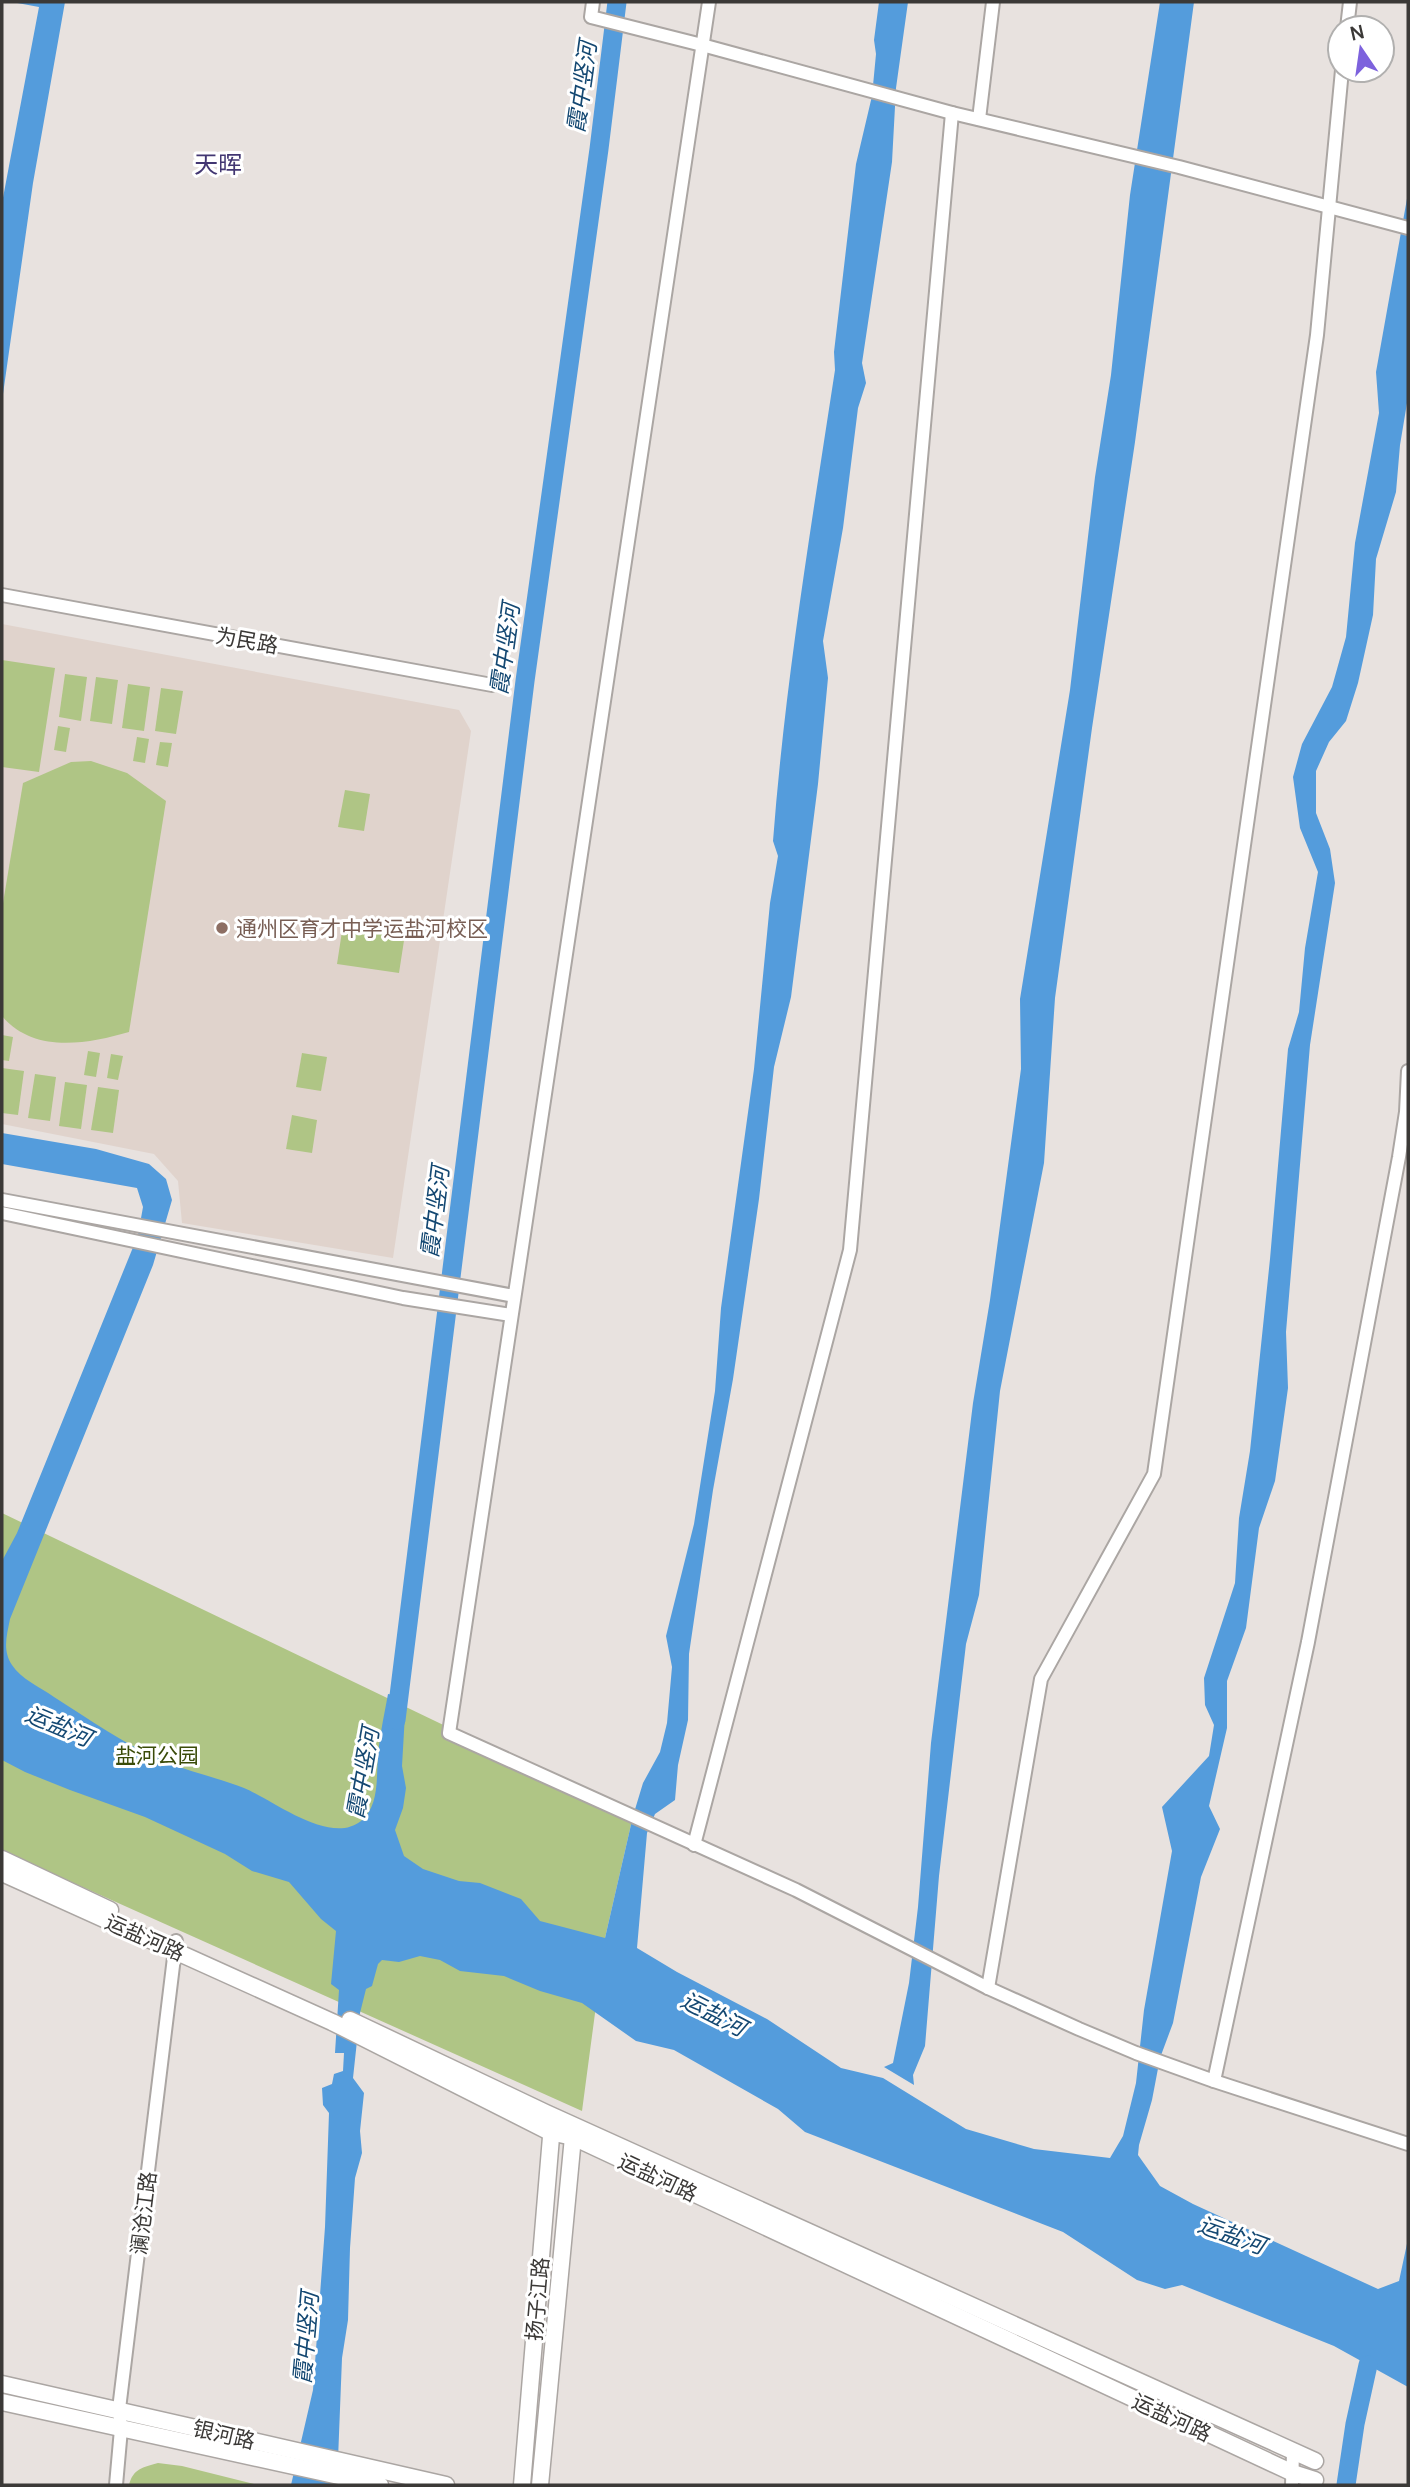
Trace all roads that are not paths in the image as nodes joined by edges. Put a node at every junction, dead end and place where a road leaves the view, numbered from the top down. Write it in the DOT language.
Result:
graph roads {
  1 [pos="593,2"];
  2 [pos="709,2"];
  3 [pos="993,2"];
  4 [pos="702,45"];
  5 [pos="1340,84"];
  6 [pos="952,113"];
  7 [pos="979,119"];
  8 [pos="1327,207"];
  9 [pos="1403,227"];
  10 [pos="2,595"];
  11 [pos="492,685"];
  12 [pos="1408,1071"];
  13 [pos="2,1200"];
  14 [pos="2,1213"];
  15 [pos="514,1296"];
  16 [pos="511,1315"];
  17 [pos="694,1845"];
  18 [pos="2,1860"];
  19 [pos="2,1873"];
  20 [pos="176,1946"];
  21 [pos="988,1988"];
  22 [pos="366,2033"];
  23 [pos="1214,2081"];
  24 [pos="546,2113"];
  25 [pos="571,2130"];
  26 [pos="550,2132"];
  27 [pos="1408,2144"];
  28 [pos="2,2384"];
  29 [pos="2,2402"];
  30 [pos="120,2409"];
  31 [pos="121,2428"];
  32 [pos="1293,2452"];
  33 [pos="292,2457"];
  34 [pos="1315,2461"];
  35 [pos="344,2470"];
  36 [pos="1293,2479"];
  37 [pos="1315,2483"];
  38 [pos="116,2485"];
  39 [pos="380,2485"];
  40 [pos="446,2485"];
  41 [pos="522,2485"];
  42 [pos="540,2485"];
  1 -- 4 [label="street"];
  2 -- 4 [label="street"];
  3 -- 7 [label="street"];
  4 -- 6 [label="street"];
  4 -- 15 [label="street"];
  5 -- 8 [label="street"];
  6 -- 7 [label="street"];
  6 -- 17 [label="street"];
  7 -- 8 [label="street"];
  8 -- 9 [label="street"];
  8 -- 21 [label="street"];
  10 -- 11 [label="street, 为民路"];
  12 -- 23 [label="street"];
  13 -- 15 [label="street"];
  14 -- 16 [label="street"];
  15 -- 16 [label="street"];
  16 -- 17 [label="street"];
  17 -- 21 [label="street"];
  18 -- 20 [label="main road, 运盐河路"];
  19 -- 20 [label="main road, 运盐河路"];
  20 -- 22 [label="main road, 运盐河路"];
  20 -- 30 [label="street, 澜沧江路"];
  21 -- 23 [label="street"];
  22 -- 24 [label="main road, 运盐河路"];
  22 -- 26 [label="main road, 运盐河路"];
  23 -- 27 [label="street"];
  24 -- 25 [label="main road, 运盐河路"];
  24 -- 26 [label="main road, 扬子江路"];
  25 -- 26 [label="main road, 运盐河路"];
  25 -- 32 [label="main road, 运盐河路"];
  25 -- 36 [label="main road, 运盐河路"];
  25 -- 42 [label="main road, 扬子江路"];
  26 -- 41 [label="main road, 扬子江路"];
  28 -- 30 [label="main road, 银河路"];
  29 -- 31 [label="main road, 银河路"];
  30 -- 31 [label="street, 澜沧江路"];
  30 -- 33 [label="main road, 银河路"];
  31 -- 33 [label="main road, 银河路"];
  31 -- 38 [label="street, 澜沧江路"];
  32 -- 34 [label="main road, 运盐河路"];
  32 -- 36 [label="street"];
  33 -- 35 [label="main road, 银河路"];
  34 -- 37 [label="street"];
  35 -- 39 [label="main road, 银河路"];
  35 -- 40 [label="main road, 银河路"];
  36 -- 37 [label="main road, 运盐河路"];
}
